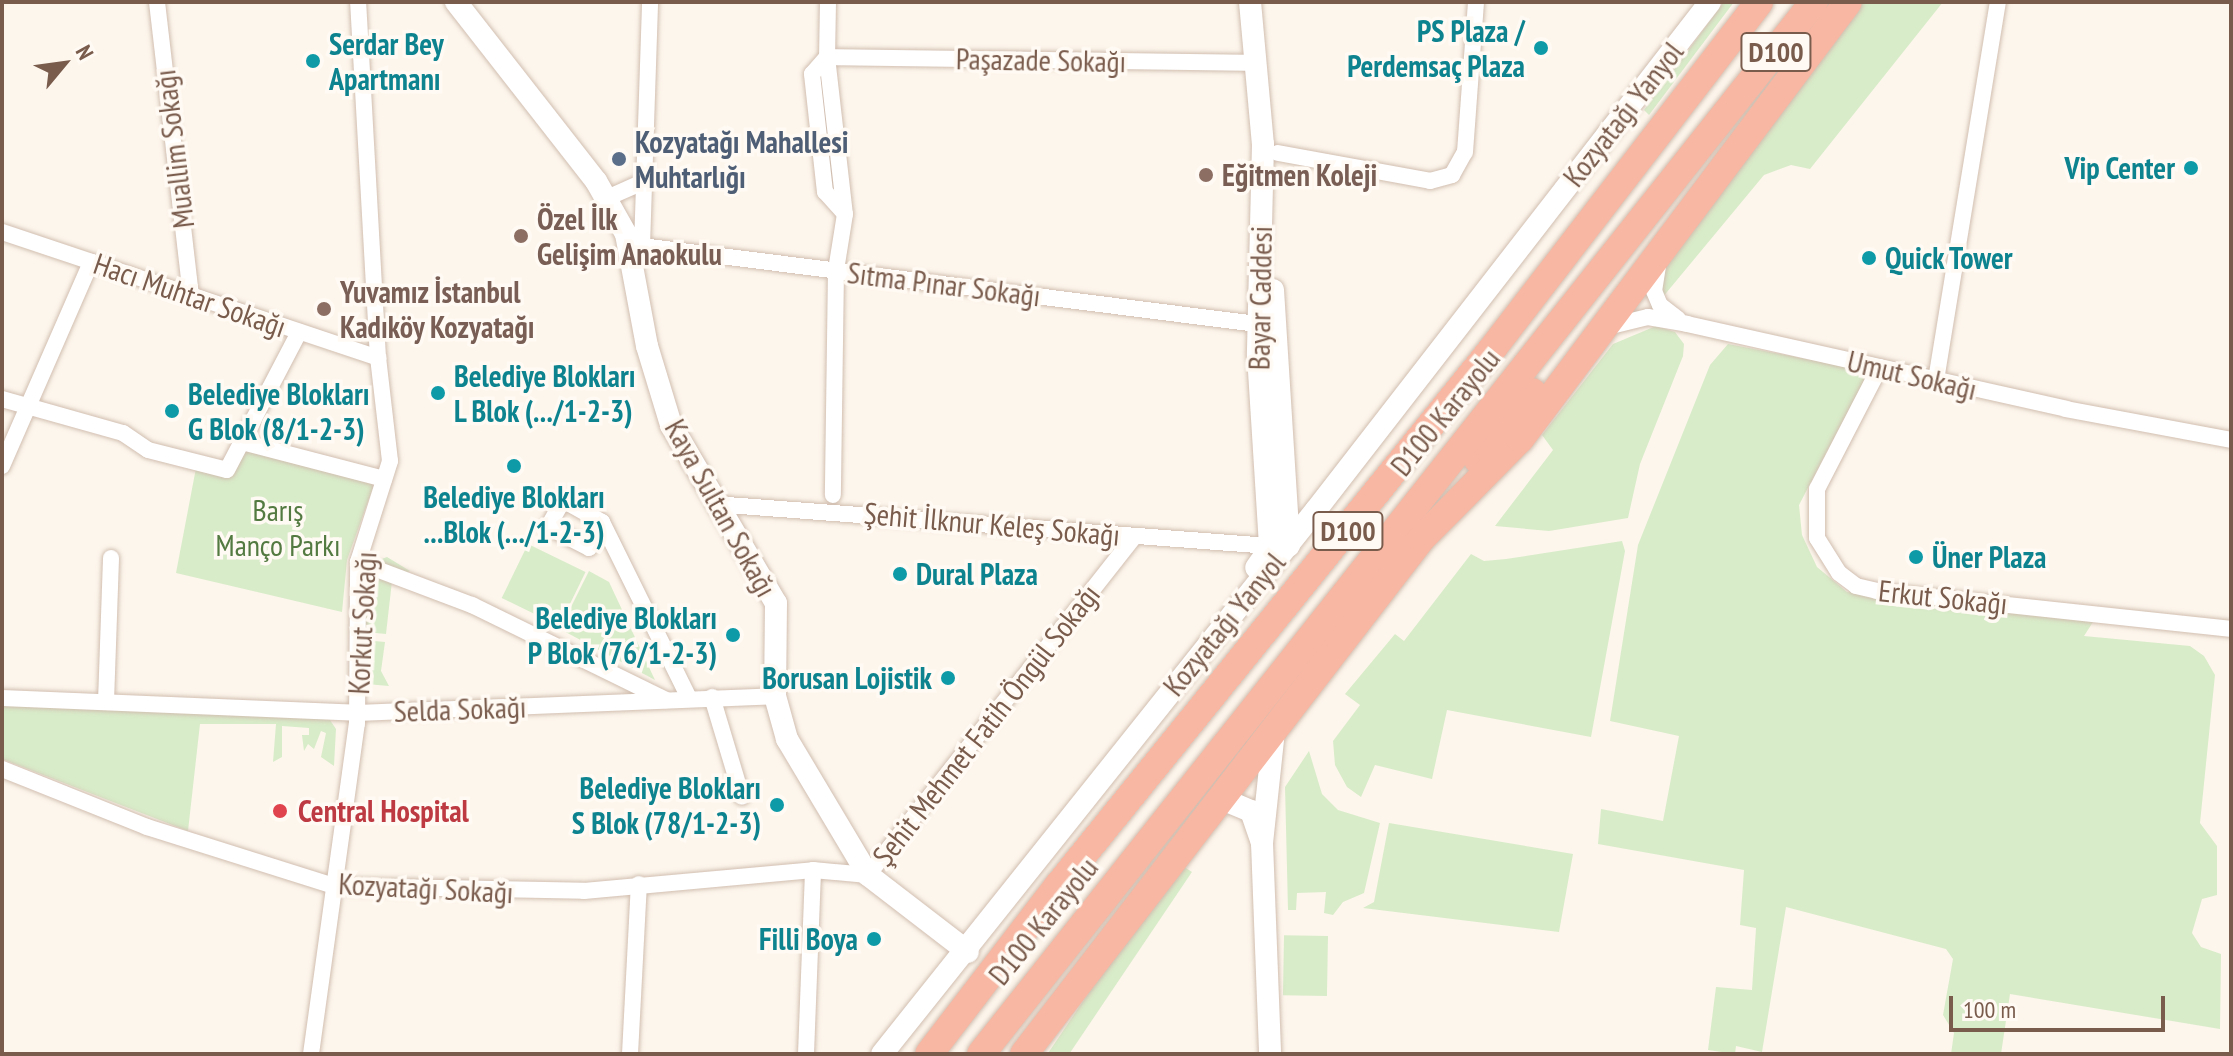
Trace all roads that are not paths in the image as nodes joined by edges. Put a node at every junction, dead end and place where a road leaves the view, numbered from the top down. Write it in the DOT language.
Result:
graph roads {
  1 [pos="157,2"];
  2 [pos="358,2"];
  3 [pos="456,2"];
  4 [pos="650,2"];
  5 [pos="828,2"];
  6 [pos="1250,2"];
  7 [pos="1263,2"];
  8 [pos="1476,2"];
  9 [pos="1710,2"];
  10 [pos="1759,2"];
  11 [pos="1814,2"];
  12 [pos="1848,2"];
  13 [pos="1998,2"];
  14 [pos="827,57"];
  15 [pos="1256,63"];
  16 [pos="1739,102"];
  17 [pos="1278,153"];
  18 [pos="640,183"];
  19 [pos="607,198"];
  20 [pos="2,232"];
  21 [pos="1671,237"];
  22 [pos="637,247"];
  23 [pos="91,262"];
  24 [pos="836,270"];
  25 [pos="191,295"];
  26 [pos="1257,324"];
  27 [pos="1687,324"];
  28 [pos="299,332"];
  29 [pos="1597,334"];
  30 [pos="378,358"];
  31 [pos="1880,367"];
  32 [pos="1936,380"];
  33 [pos="2,399"];
  34 [pos="25,405"];
  35 [pos="2231,440"];
  36 [pos="242,442"];
  37 [pos="2,466"];
  38 [pos="384,479"];
  39 [pos="833,495"];
  40 [pos="714,504"];
  41 [pos="602,522"];
  42 [pos="1134,537"];
  43 [pos="1421,539"];
  44 [pos="1279,545"];
  45 [pos="111,558"];
  46 [pos="358,562"];
  47 [pos="2231,629"];
  48 [pos="775,696"];
  49 [pos="712,697"];
  50 [pos="2,698"];
  51 [pos="689,698"];
  52 [pos="667,701"];
  53 [pos="106,702"];
  54 [pos="357,713"];
  55 [pos="1277,722"];
  56 [pos="2,769"];
  57 [pos="742,797"];
  58 [pos="1213,805"];
  59 [pos="1262,843"];
  60 [pos="813,870"];
  61 [pos="868,875"];
  62 [pos="639,884"];
  63 [pos="334,886"];
  64 [pos="968,952"];
  65 [pos="1060,1005"];
  66 [pos="311,1054"];
  67 [pos="630,1054"];
  68 [pos="806,1054"];
  69 [pos="882,1054"];
  70 [pos="929,1054"];
  71 [pos="981,1054"];
  72 [pos="1016,1054"];
  73 [pos="1024,1054"];
  74 [pos="1270,1054"];
  1 -- 25 [label="street, Muallim Sokağı"];
  2 -- 30 [label="street, Korkut Sokağı"];
  3 -- 19 [label="main road, Kaya Sultan Sokağı"];
  4 -- 18 [label="street"];
  5 -- 14 [label="street"];
  6 -- 15 [label="main road, Bayar Caddesi"];
  7 -- 17 [label="main road, Bayar Caddesi"];
  8 -- 17 [label="street"];
  9 -- 44 [label="main road, Kozyatağı Yanyol"];
  10 -- 70 [label="highway, D100 Karayolu / D100"];
  11 -- 16 [label="highway, D100 Karayolu / D100"];
  12 -- 21 [label="highway, D100"];
  13 -- 32 [label="street"];
  14 -- 15 [label="street, Paşazade Sokağı"];
  14 -- 24 [label="street"];
  15 -- 26 [label="main road, Bayar Caddesi"];
  16 -- 43 [label="highway"];
  16 -- 71 [label="highway, D100 Karayolu / D100"];
  17 -- 44 [label="main road, Bayar Caddesi"];
  18 -- 19 [label="street"];
  18 -- 22 [label="street"];
  19 -- 22 [label="main road, Kaya Sultan Sokağı"];
  20 -- 23 [label="street, Hacı Muhtar Sokağı"];
  21 -- 27 [label="street"];
  21 -- 29 [label="highway, D100"];
  22 -- 24 [label="street, Sıtma Pınar Sokağı"];
  22 -- 40 [label="main road, Kaya Sultan Sokağı"];
  23 -- 25 [label="street, Hacı Muhtar Sokağı"];
  23 -- 34 [label="street"];
  24 -- 26 [label="street, Sıtma Pınar Sokağı"];
  24 -- 39 [label="street"];
  25 -- 28 [label="street, Hacı Muhtar Sokağı"];
  26 -- 44 [label="main road, Bayar Caddesi"];
  27 -- 29 [label="street, Umut Sokağı"];
  27 -- 31 [label="street, Umut Sokağı"];
  28 -- 30 [label="street, Hacı Muhtar Sokağı"];
  28 -- 36 [label="street"];
  29 -- 43 [label="highway, D100"];
  30 -- 38 [label="street, Korkut Sokağı"];
  31 -- 32 [label="street, Umut Sokağı"];
  31 -- 47 [label="street, Erkut Sokağı"];
  32 -- 35 [label="street, Umut Sokağı"];
  33 -- 34 [label="street"];
  34 -- 36 [label="street"];
  34 -- 37 [label="street"];
  36 -- 38 [label="street"];
  38 -- 46 [label="street, Korkut Sokağı"];
  40 -- 42 [label="street, Şehit İlknur Keleş Sokağı"];
  40 -- 48 [label="main road, Kaya Sultan Sokağı"];
  41 -- 51 [label="street"];
  42 -- 44 [label="street, Şehit İlknur Keleş Sokağı"];
  42 -- 61 [label="street, Şehit Mehmet Fatih Öngül Sokağı"];
  43 -- 55 [label="highway, D100"];
  44 -- 64 [label="main road, Kozyatağı Yanyol"];
  45 -- 53 [label="street"];
  46 -- 52 [label="street"];
  46 -- 54 [label="street, Korkut Sokağı"];
  48 -- 49 [label="street, Selda Sokağı"];
  48 -- 61 [label="main road, Kaya Sultan Sokağı"];
  49 -- 51 [label="street, Selda Sokağı"];
  49 -- 57 [label="street"];
  50 -- 53 [label="street, Selda Sokağı"];
  51 -- 52 [label="street, Selda Sokağı"];
  52 -- 54 [label="street, Selda Sokağı"];
  53 -- 54 [label="street, Selda Sokağı"];
  54 -- 63 [label="street, Korkut Sokağı"];
  55 -- 58 [label="highway, D100"];
  55 -- 59 [label="main road"];
  56 -- 63 [label="street, Kozyatağı Sokağı"];
  58 -- 59 [label="main road"];
  58 -- 65 [label="highway, D100"];
  59 -- 74 [label="main road"];
  60 -- 61 [label="street, Kozyatağı Sokağı"];
  60 -- 62 [label="street, Kozyatağı Sokağı"];
  60 -- 68 [label="street"];
  61 -- 64 [label="main road, Kaya Sultan Sokağı"];
  62 -- 63 [label="street, Kozyatağı Sokağı"];
  62 -- 67 [label="street"];
  63 -- 66 [label="street, Korkut Sokağı"];
  64 -- 69 [label="main road, Kozyatağı Yanyol"];
  65 -- 72 [label="highway"];
  65 -- 73 [label="highway, D100"];
}
